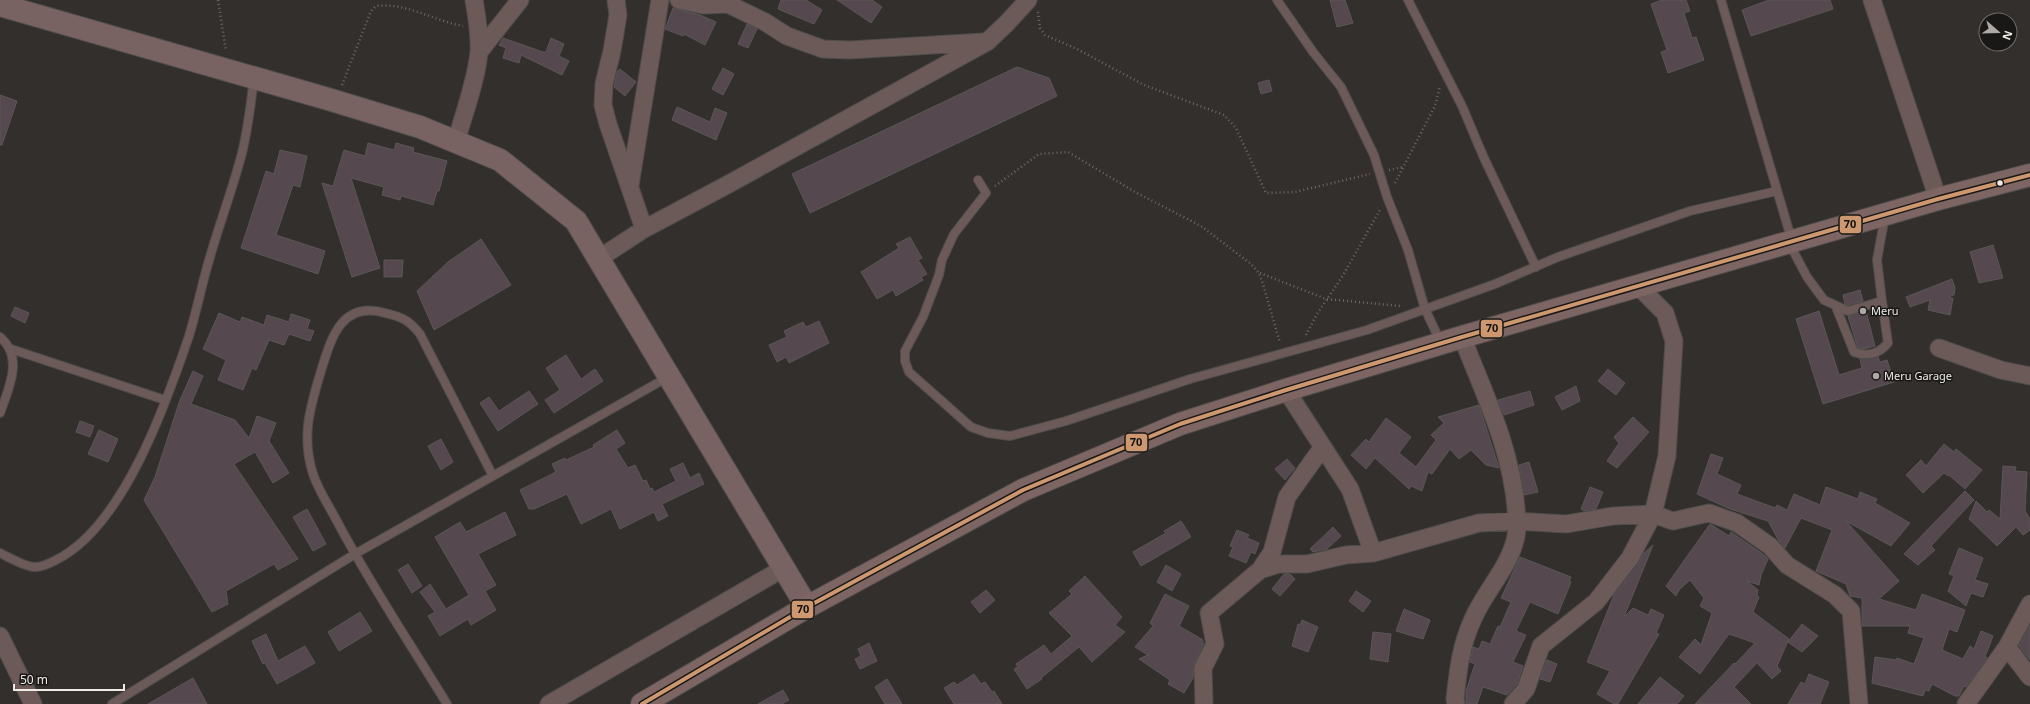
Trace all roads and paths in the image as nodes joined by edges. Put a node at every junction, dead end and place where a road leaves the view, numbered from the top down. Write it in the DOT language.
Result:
graph roads {
  1 [pos="218,0"];
  2 [pos="474,0"];
  3 [pos="520,0"];
  4 [pos="616,0"];
  5 [pos="660,0"];
  6 [pos="679,0"];
  7 [pos="1278,0"];
  8 [pos="1408,0"];
  9 [pos="1721,0"];
  10 [pos="1873,0"];
  11 [pos="1032,3"];
  12 [pos="0,5"];
  13 [pos="478,26"];
  14 [pos="986,42"];
  15 [pos="479,52"];
  16 [pos="231,71"];
  17 [pos="254,78"];
  18 [pos="336,102"];
  19 [pos="456,142"];
  20 [pos="1404,167"];
  21 [pos="1380,172"];
  22 [pos="2030,175"];
  23 [pos="978,180"];
  24 [pos="629,189"];
  25 [pos="1777,191"];
  26 [pos="986,193"];
  27 [pos="1938,200"];
  28 [pos="1885,216"];
  29 [pos="644,229"];
  30 [pos="1790,243"];
  31 [pos="598,258"];
  32 [pos="1536,267"];
  33 [pos="1259,273"];
  34 [pos="1639,287"];
  35 [pos="1326,299"];
  36 [pos="1882,301"];
  37 [pos="1836,307"];
  38 [pos="1425,310"];
  39 [pos="0,337"];
  40 [pos="1462,337"];
  41 [pos="1442,343"];
  42 [pos="1939,348"];
  43 [pos="10,349"];
  44 [pos="1299,350"];
  45 [pos="1284,354"];
  46 [pos="2030,376"];
  47 [pos="669,377"];
  48 [pos="1286,390"];
  49 [pos="165,400"];
  50 [pos="0,413"];
  51 [pos="1322,448"];
  52 [pos="493,476"];
  53 [pos="1653,514"];
  54 [pos="1517,521"];
  55 [pos="0,553"];
  56 [pos="1373,553"];
  57 [pos="354,554"];
  58 [pos="784,568"];
  59 [pos="1260,570"];
  60 [pos="2030,604"];
  61 [pos="807,607"];
  62 [pos="0,636"];
  63 [pos="2006,647"];
  64 [pos="2028,672"];
  65 [pos="33,704"];
  66 [pos="112,704"];
  67 [pos="447,704"];
  68 [pos="550,704"];
  69 [pos="642,704"];
  70 [pos="1204,704"];
  71 [pos="1456,704"];
  72 [pos="1513,704"];
  73 [pos="1859,704"];
  74 [pos="1966,704"];
  1 -- 16 [label="path"];
  2 -- 13 [label="street"];
  3 -- 15 [label="street"];
  4 -- 24 [label="street"];
  5 -- 24 [label="street"];
  6 -- 14 [label="street"];
  7 -- 21 [label="lane"];
  8 -- 32 [label="lane"];
  9 -- 25 [label="lane"];
  10 -- 27 [label="street"];
  11 -- 14 [label="street"];
  11 -- 21 [label="path"];
  12 -- 16 [label="street"];
  13 -- 15 [label="street"];
  13 -- 18 [label="path"];
  14 -- 29 [label="street"];
  15 -- 19 [label="street"];
  16 -- 17 [label="street"];
  17 -- 18 [label="street"];
  17 -- 49 [label="lane"];
  18 -- 19 [label="street"];
  19 -- 31 [label="street"];
  20 -- 21 [label="path"];
  21 -- 38 [label="lane"];
  22 -- 27 [label="highway"];
  23 -- 26 [label="lane"];
  24 -- 29 [label="street"];
  25 -- 30 [label="lane"];
  25 -- 32 [label="lane"];
  26 -- 33 [label="path"];
  26 -- 45 [label="lane"];
  27 -- 28 [label="highway"];
  28 -- 30 [label="highway"];
  28 -- 36 [label="lane"];
  29 -- 31 [label="street"];
  30 -- 34 [label="highway"];
  30 -- 37 [label="lane"];
  31 -- 47 [label="street"];
  32 -- 38 [label="lane"];
  33 -- 35 [label="path"];
  33 -- 45 [label="path"];
  34 -- 40 [label="highway"];
  34 -- 53 [label="street"];
  35 -- 38 [label="path"];
  35 -- 44 [label="path"];
  36 -- 37 [label="lane"];
  36 -- 37 [label="lane"];
  38 -- 41 [label="lane"];
  38 -- 44 [label="lane"];
  39 -- 43 [label="lane"];
  40 -- 41 [label="highway"];
  40 -- 54 [label="street"];
  41 -- 48 [label="highway"];
  42 -- 46 [label="street"];
  43 -- 49 [label="lane"];
  43 -- 50 [label="lane"];
  44 -- 45 [label="lane"];
  47 -- 52 [label="lane"];
  47 -- 58 [label="street"];
  48 -- 51 [label="street"];
  48 -- 61 [label="highway"];
  49 -- 55 [label="lane"];
  51 -- 56 [label="street"];
  51 -- 59 [label="street"];
  52 -- 57 [label="lane"];
  52 -- 57 [label="lane"];
  53 -- 54 [label="street"];
  53 -- 72 [label="street"];
  53 -- 73 [label="street"];
  54 -- 56 [label="street"];
  54 -- 71 [label="street"];
  56 -- 59 [label="street"];
  57 -- 66 [label="lane"];
  57 -- 67 [label="lane"];
  58 -- 61 [label="street"];
  58 -- 68 [label="street"];
  59 -- 70 [label="street"];
  60 -- 63 [label="street"];
  61 -- 69 [label="highway"];
  62 -- 65 [label="street"];
  63 -- 64 [label="street"];
  63 -- 74 [label="street"];
}
